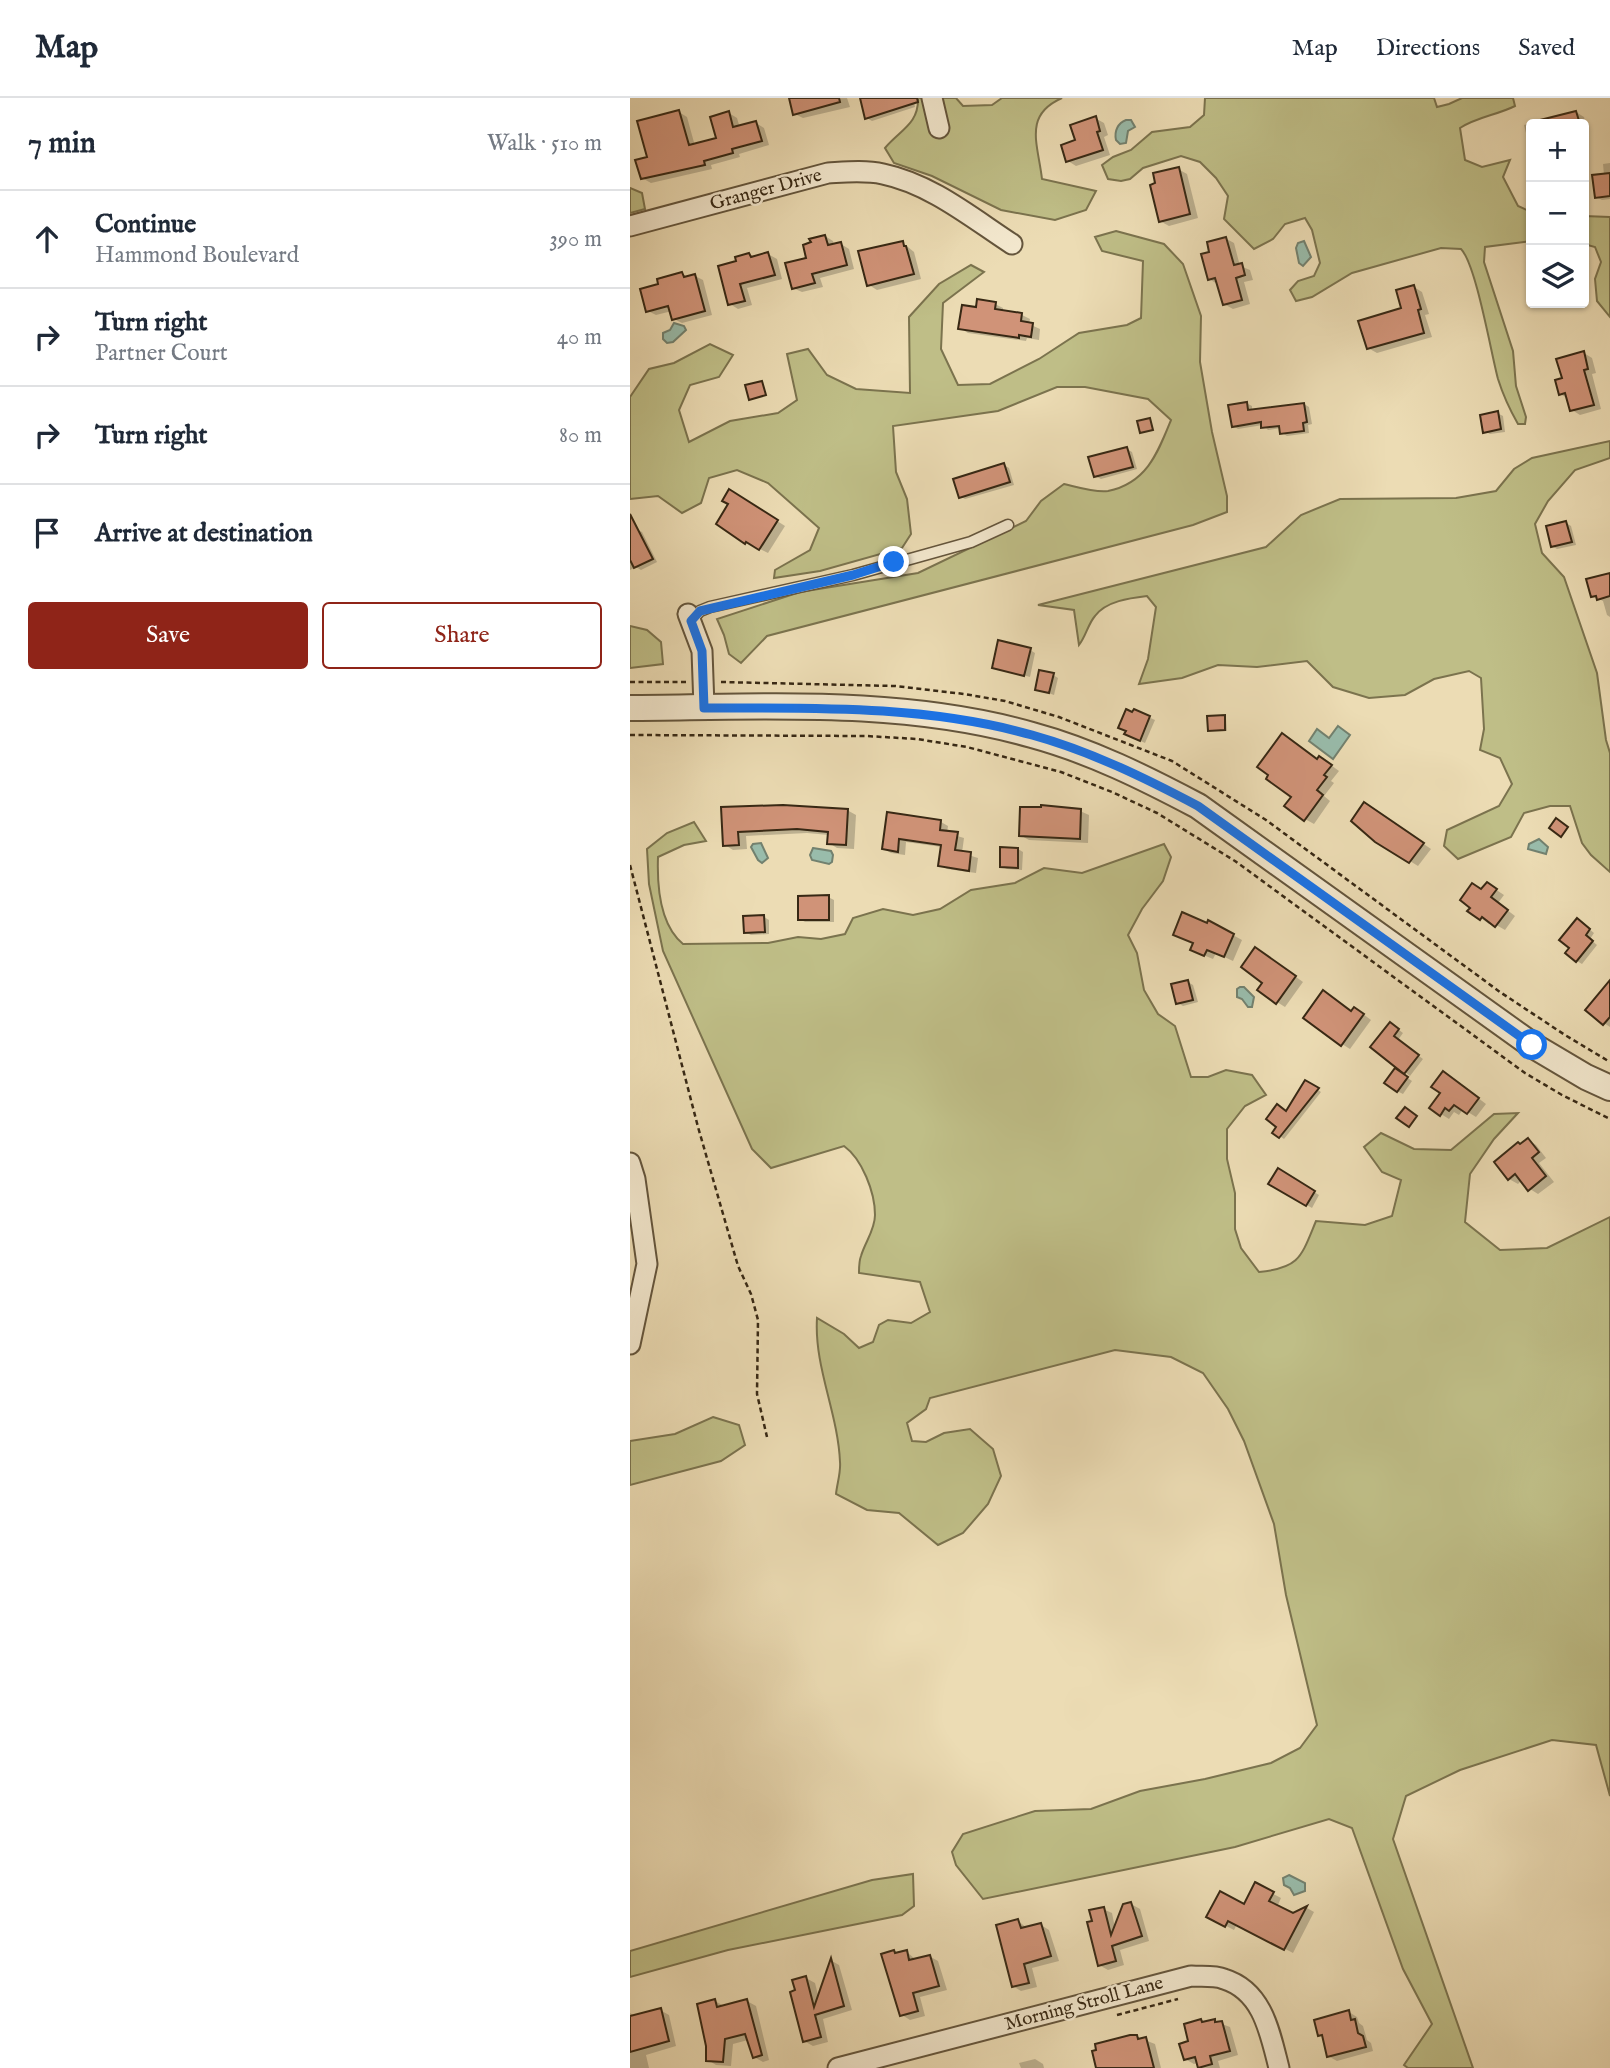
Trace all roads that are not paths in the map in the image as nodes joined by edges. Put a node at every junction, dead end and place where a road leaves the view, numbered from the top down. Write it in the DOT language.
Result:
graph roads {
  1 [pos="932,98"];
  2 [pos="939,128"];
  3 [pos="630,226"];
  4 [pos="1013,244"];
  5 [pos="1008,525"];
  6 [pos="690,618"];
  7 [pos="630,708"];
  8 [pos="704,708"];
  9 [pos="1610,1088"];
  10 [pos="630,1163"];
  11 [pos="630,1344"];
  12 [pos="838,2068"];
  13 [pos="1279,2068"];
  1 -- 2 [label="street"];
  3 -- 4 [label="street, Granger Drive"];
  5 -- 6 [label="lane"];
  6 -- 8 [label="street"];
  7 -- 8 [label="street"];
  8 -- 9 [label="street"];
  10 -- 11 [label="street"];
  12 -- 13 [label="street, Morning Stroll Lane"];
}
